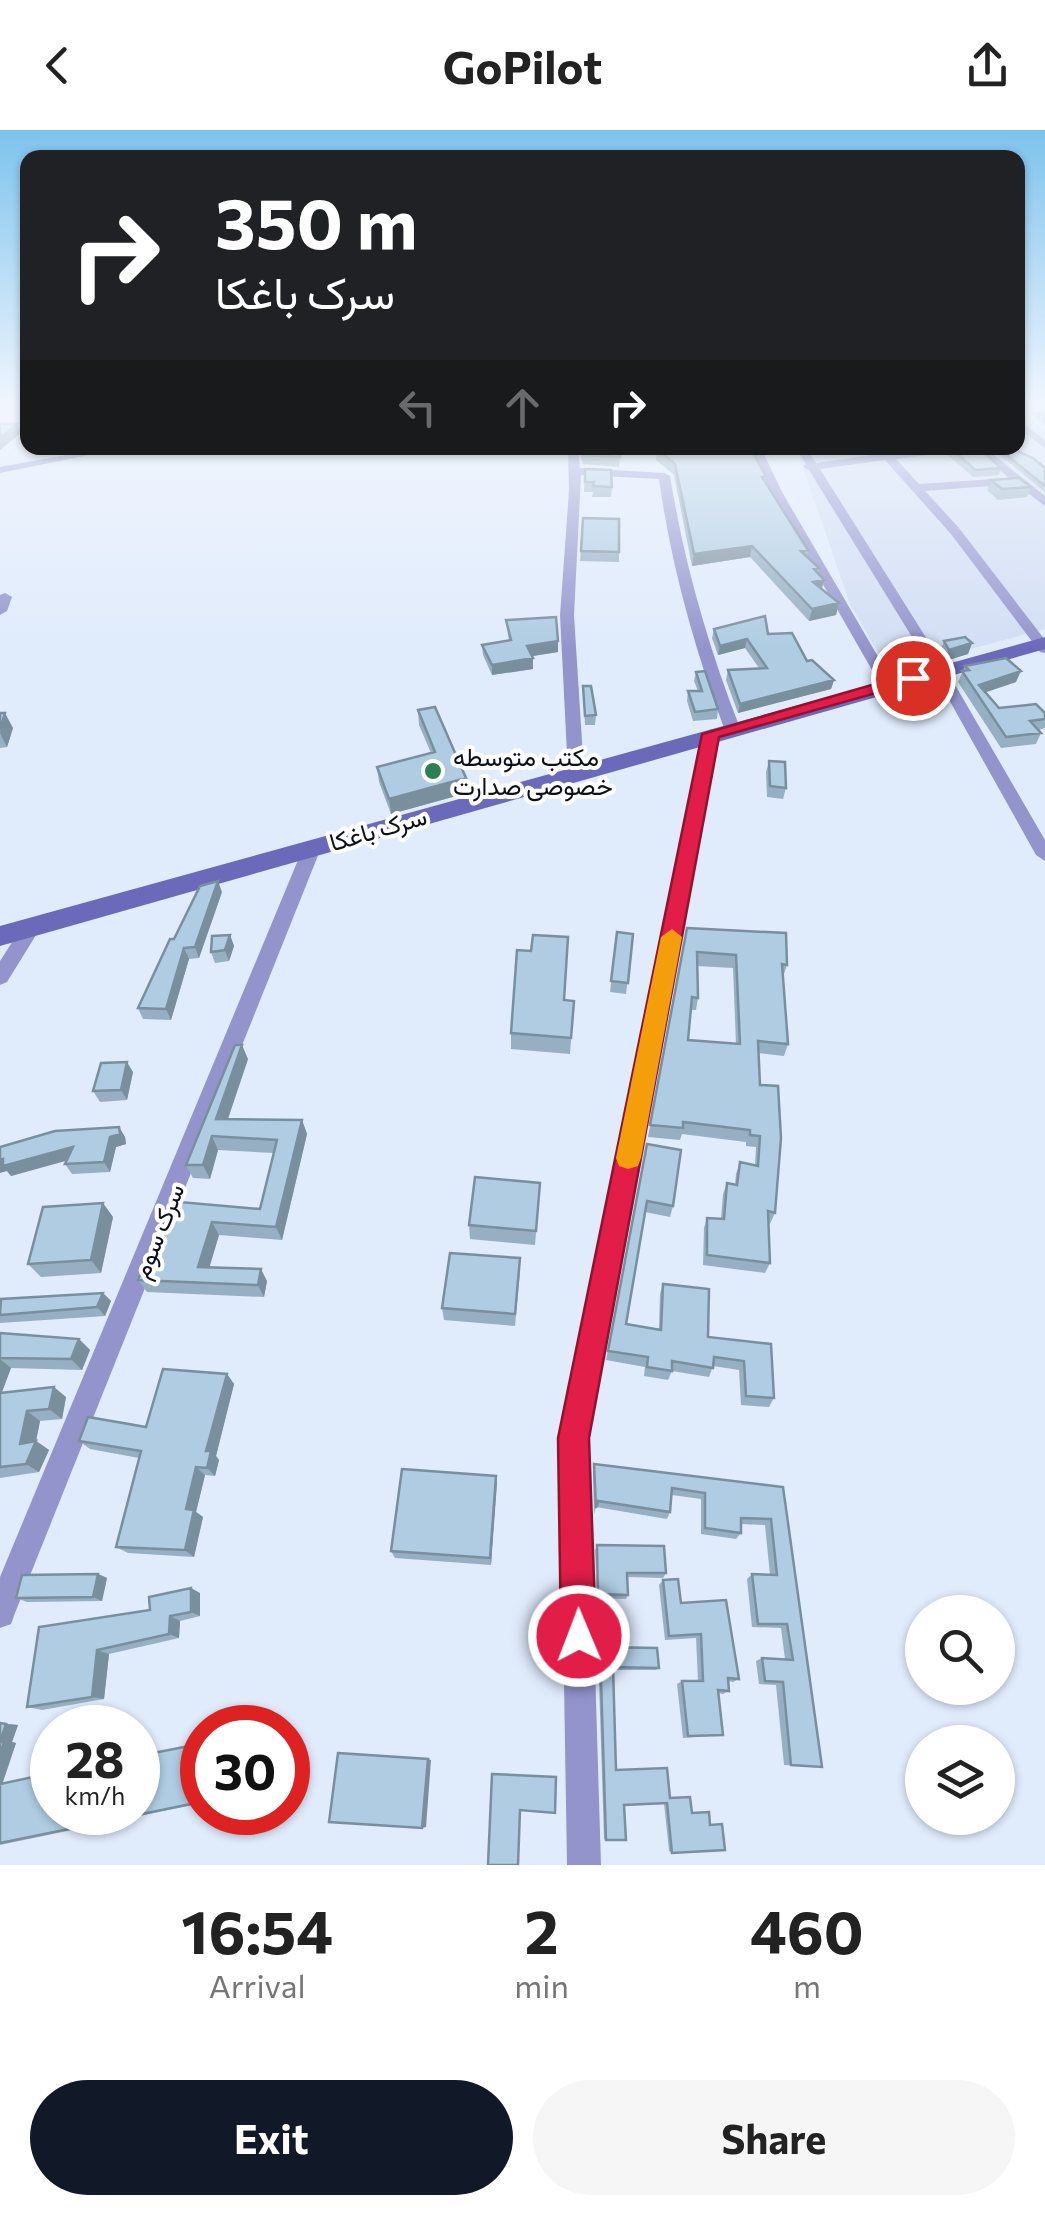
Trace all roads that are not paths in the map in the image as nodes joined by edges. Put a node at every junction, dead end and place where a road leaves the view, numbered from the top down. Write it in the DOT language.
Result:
graph roads {
  1 [pos="575,487"];
  2 [pos="666,487"];
  3 [pos="774,487"];
  4 [pos="824,487"];
  5 [pos="931,487"];
  6 [pos="918,488"];
  7 [pos="1043,645"];
  8 [pos="940,671"];
  9 [pos="887,684"];
  10 [pos="721,731"];
  11 [pos="576,773"];
  12 [pos="312,848"];
  13 [pos="1045,855"];
  14 [pos="32,927"];
  15 [pos="0,936"];
  16 [pos="0,977"];
  17 [pos="0,1614"];
  18 [pos="584,1865"];
  1 -- 11 [label="street"];
  2 -- 10 [label="street"];
  3 -- 9 [label="street"];
  4 -- 8 [label="street"];
  5 -- 6 [label="street"];
  6 -- 7 [label="street"];
  7 -- 8 [label="street, سرک باغکا"];
  8 -- 9 [label="street, سرک باغکا"];
  8 -- 13 [label="street"];
  9 -- 10 [label="street, سرک باغکا"];
  10 -- 11 [label="street, سرک باغکا"];
  10 -- 18 [label="street"];
  11 -- 12 [label="street, سرک باغکا"];
  12 -- 14 [label="street, سرک باغکا"];
  12 -- 17 [label="street, سرک سوم"];
  14 -- 15 [label="street, سرک باغکا"];
  14 -- 16 [label="street"];
}
